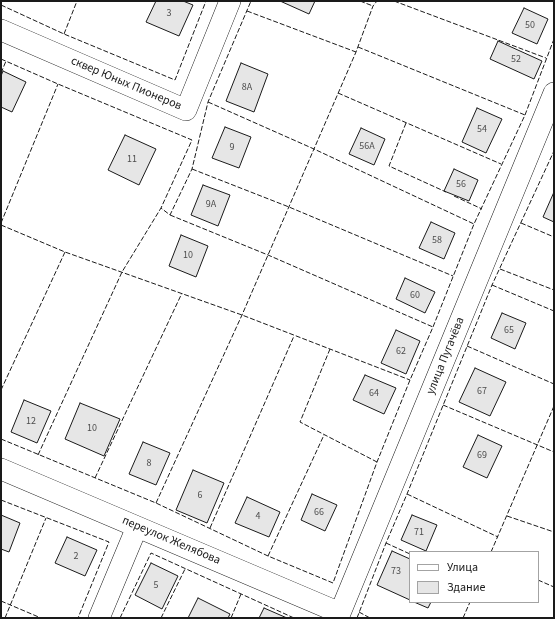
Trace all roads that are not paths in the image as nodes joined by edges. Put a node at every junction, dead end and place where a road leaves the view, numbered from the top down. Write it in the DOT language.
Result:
graph roads {
  1 [pos="230,1"];
  2 [pos="1,30"];
  3 [pos="554,93"];
  4 [pos="1,469"];
  5 [pos="137,527"];
  6 [pos="339,616"];
  7 [pos="99,618"];
  1 -- 2 [label="street, сквер Юных Пионеров"];
  3 -- 6 [label="street, улица Пугачёва"];
  4 -- 5 [label="street, переулок Желябова"];
  5 -- 6 [label="street, переулок Желябова"];
  5 -- 7 [label="street"];
}
